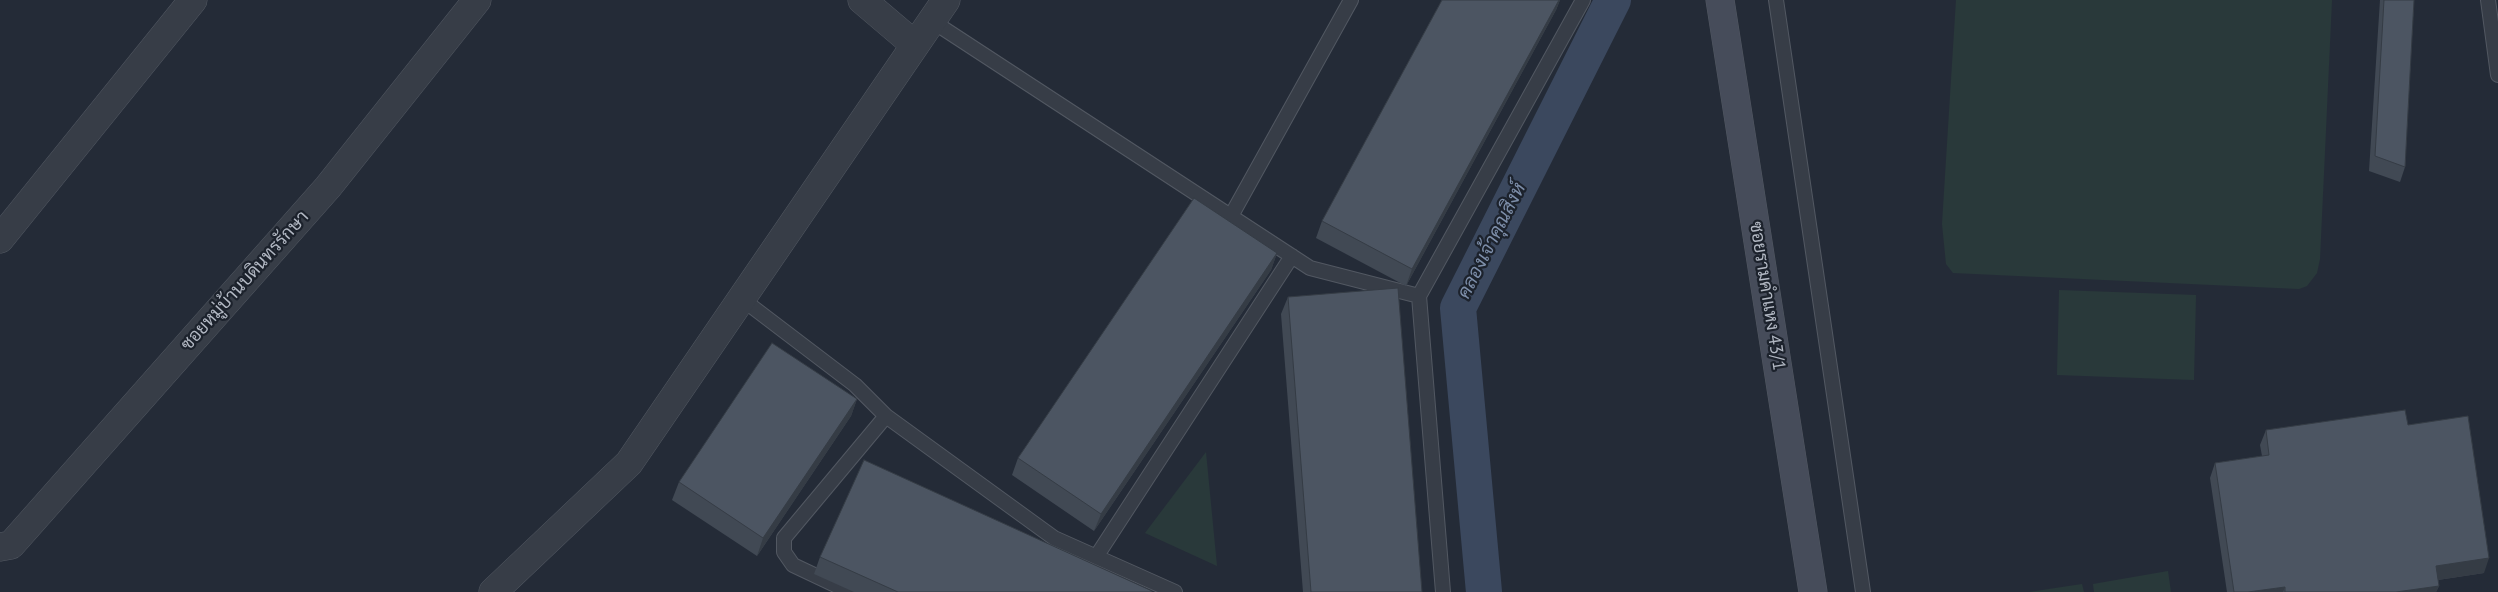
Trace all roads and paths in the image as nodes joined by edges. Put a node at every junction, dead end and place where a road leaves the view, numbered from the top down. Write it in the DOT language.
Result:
graph roads {
  1 [pos="193,0"];
  2 [pos="477,0"];
  3 [pos="862,0"];
  4 [pos="1350,0"];
  5 [pos="1583,0"];
  6 [pos="1720,0"];
  7 [pos="1776,0"];
  8 [pos="2488,0"];
  9 [pos="939,11"];
  10 [pos="915,45"];
  11 [pos="2498,75"];
  12 [pos="1231,216"];
  13 [pos="0,238"];
  14 [pos="1292,256"];
  15 [pos="1419,296"];
  16 [pos="742,299"];
  17 [pos="886,416"];
  18 [pos="0,547"];
  19 [pos="1096,557"];
  20 [pos="493,592"];
  21 [pos="850,592"];
  22 [pos="1175,592"];
  23 [pos="1443,592"];
  24 [pos="1813,592"];
  25 [pos="1862,592"];
  1 -- 13 [label="street"];
  2 -- 18 [label="street, ซอยหมู่บ้านบดินทรรักษา"];
  3 -- 10 [label="street"];
  4 -- 12 [label="lane"];
  5 -- 15 [label="lane"];
  6 -- 24 [label="street, ซอยรามคำแหง 43/1"];
  7 -- 25 [label="lane"];
  8 -- 11 [label="lane"];
  9 -- 10 [label="street"];
  9 -- 12 [label="lane"];
  10 -- 16 [label="street"];
  12 -- 14 [label="lane"];
  14 -- 15 [label="lane"];
  14 -- 19 [label="lane"];
  15 -- 23 [label="lane"];
  16 -- 17 [label="lane"];
  16 -- 20 [label="street"];
  17 -- 19 [label="lane"];
  17 -- 21 [label="lane"];
  19 -- 22 [label="lane"];
}
